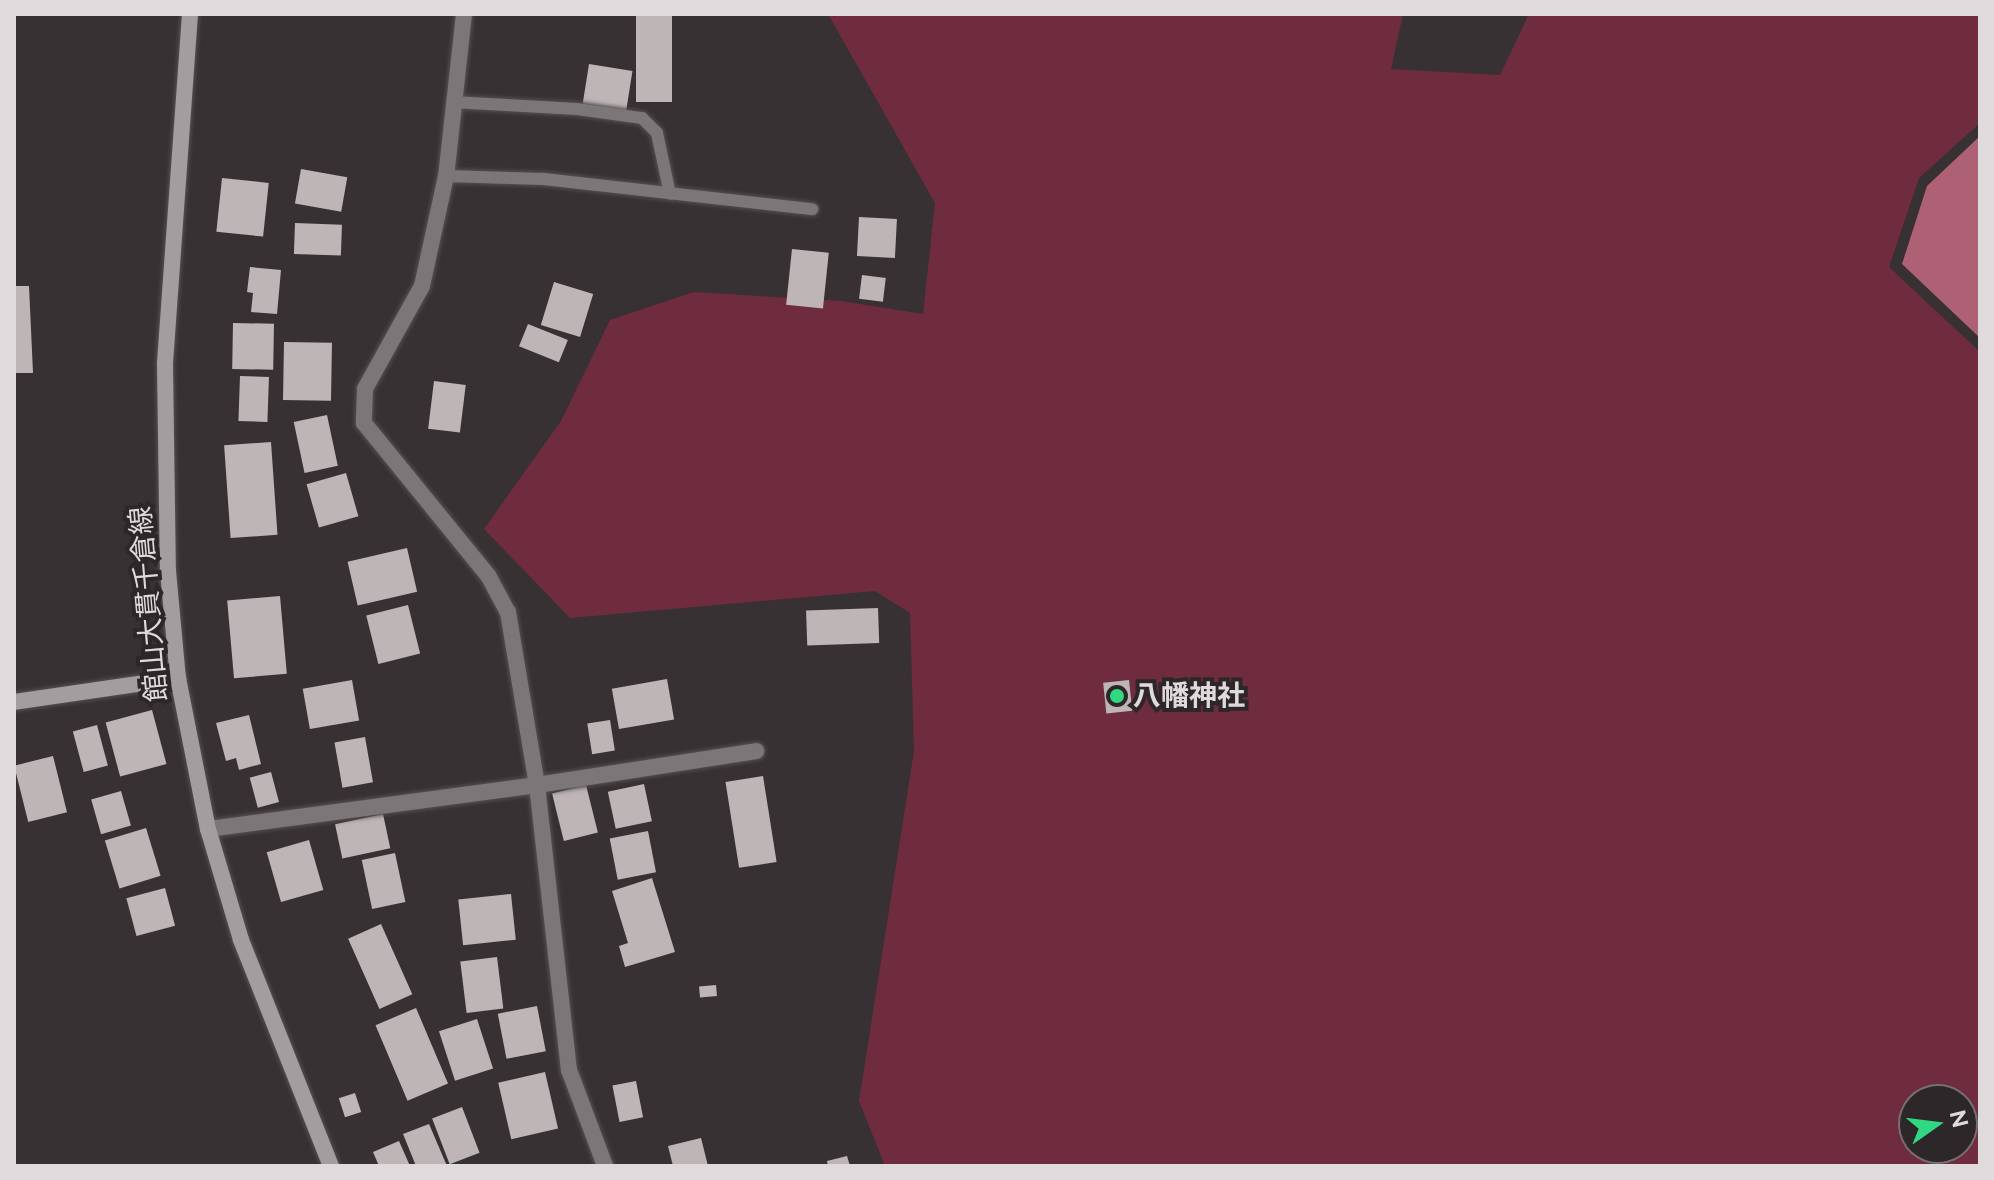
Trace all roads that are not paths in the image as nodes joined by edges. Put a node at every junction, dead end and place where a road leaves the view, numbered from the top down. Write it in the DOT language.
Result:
graph roads {
  1 [pos="190,14"];
  2 [pos="464,14"];
  3 [pos="453,102"];
  4 [pos="446,176"];
  5 [pos="670,194"];
  6 [pos="812,209"];
  7 [pos="178,678"];
  8 [pos="14,702"];
  9 [pos="756,751"];
  10 [pos="537,785"];
  11 [pos="208,829"];
  12 [pos="331,1166"];
  13 [pos="605,1166"];
  1 -- 7 [label="main road, 館山大貫千倉線"];
  2 -- 3 [label="street"];
  3 -- 4 [label="street"];
  3 -- 5 [label="lane"];
  4 -- 5 [label="lane"];
  4 -- 10 [label="street"];
  5 -- 6 [label="lane"];
  7 -- 8 [label="main road"];
  7 -- 11 [label="main road, 館山大貫千倉線"];
  9 -- 10 [label="street"];
  10 -- 11 [label="street"];
  10 -- 13 [label="street"];
  11 -- 12 [label="main road, 館山大貫千倉線"];
}
